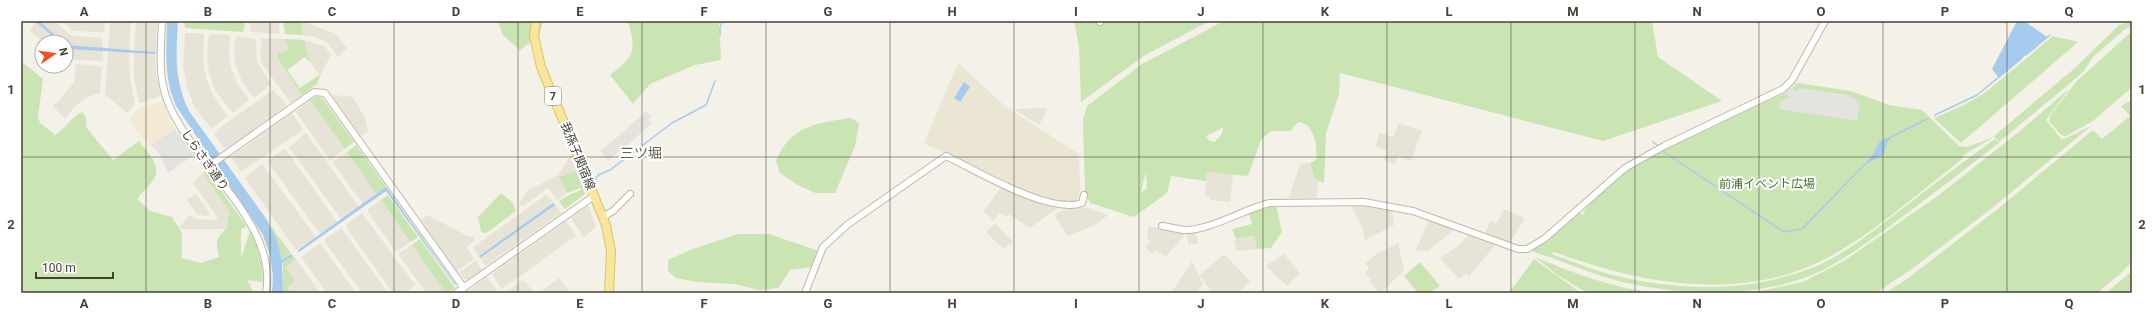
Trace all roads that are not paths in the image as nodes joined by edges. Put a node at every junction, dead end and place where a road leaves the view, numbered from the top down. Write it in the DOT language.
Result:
graph roads {
  1 [pos="162,21"];
  2 [pos="536,21"];
  3 [pos="1825,21"];
  4 [pos="211,165"];
  5 [pos="630,194"];
  6 [pos="1084,195"];
  7 [pos="594,196"];
  8 [pos="603,217"];
  9 [pos="1162,226"];
  10 [pos="464,288"];
  11 [pos="266,293"];
  12 [pos="456,293"];
  13 [pos="609,293"];
  14 [pos="805,293"];
  1 -- 4 [label="street, しらさぎ通り"];
  2 -- 7 [label="main road, 我孫子関宿線 / 7"];
  3 -- 9 [label="street"];
  4 -- 10 [label="street"];
  4 -- 11 [label="street, しらさぎ通り"];
  5 -- 8 [label="street"];
  6 -- 14 [label="street"];
  7 -- 8 [label="main road, 我孫子関宿線 / 7"];
  7 -- 10 [label="street"];
  8 -- 13 [label="main road, 我孫子関宿線 / 7"];
  10 -- 12 [label="street"];
}
